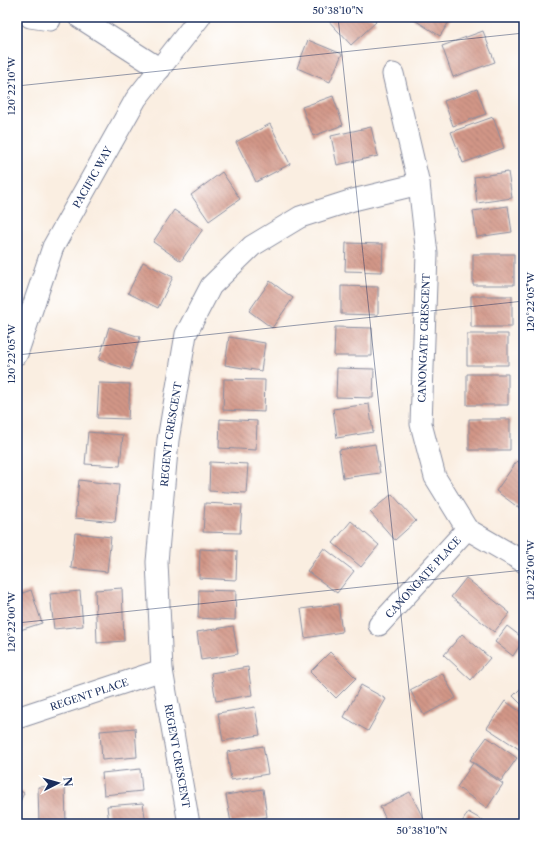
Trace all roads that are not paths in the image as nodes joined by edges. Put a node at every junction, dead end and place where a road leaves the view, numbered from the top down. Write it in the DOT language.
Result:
graph roads {
  1 [pos="79,17"];
  2 [pos="200,17"];
  3 [pos="160,69"];
  4 [pos="393,74"];
  5 [pos="419,184"];
  6 [pos="17,354"];
  7 [pos="466,529"];
  8 [pos="524,562"];
  9 [pos="379,625"];
  10 [pos="162,670"];
  11 [pos="17,718"];
  12 [pos="189,824"];
  1 -- 3 [label="street"];
  2 -- 3 [label="street, PACIFIC WAY"];
  3 -- 6 [label="street, PACIFIC WAY"];
  4 -- 5 [label="street, CANONGATE CRESCENT"];
  5 -- 7 [label="street, CANONGATE CRESCENT"];
  5 -- 10 [label="street, REGENT CRESCENT"];
  7 -- 8 [label="street, CANONGATE CRESCENT"];
  7 -- 9 [label="street, CANONGATE PLACE"];
  10 -- 11 [label="street, REGENT PLACE"];
  10 -- 12 [label="street, REGENT CRESCENT"];
}
